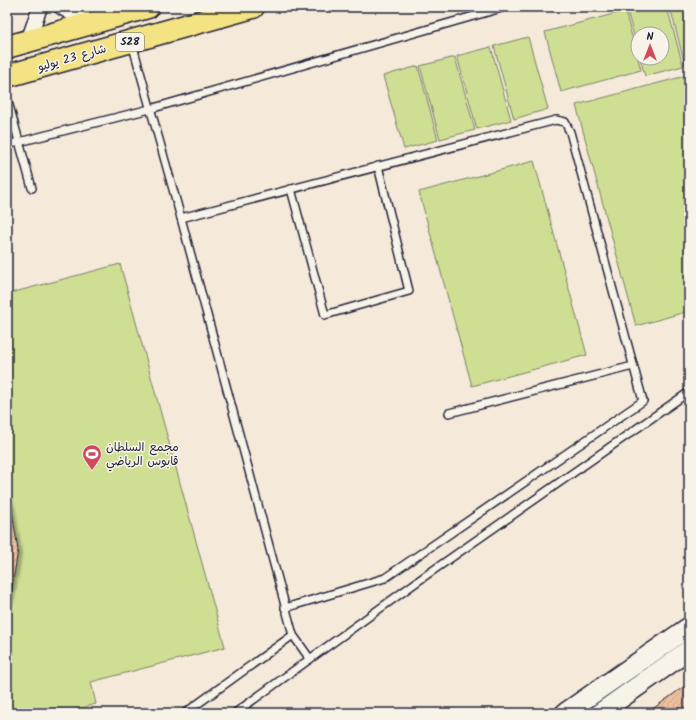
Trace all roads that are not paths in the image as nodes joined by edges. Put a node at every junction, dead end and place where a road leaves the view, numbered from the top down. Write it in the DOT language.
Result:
graph roads {
  1 [pos="40,7"];
  2 [pos="61,7"];
  3 [pos="148,7"];
  4 [pos="253,7"];
  5 [pos="505,7"];
  6 [pos="88,23"];
  7 [pos="28,41"];
  8 [pos="132,41"];
  9 [pos="7,47"];
  10 [pos="7,76"];
  11 [pos="7,98"];
  12 [pos="150,109"];
  13 [pos="20,142"];
  14 [pos="7,145"];
  15 [pos="378,166"];
  16 [pos="32,188"];
  17 [pos="291,189"];
  18 [pos="181,218"];
  19 [pos="633,366"];
  20 [pos="689,392"];
  21 [pos="449,412"];
  22 [pos="285,608"];
  23 [pos="689,627"];
  24 [pos="293,635"];
  25 [pos="689,650"];
  26 [pos="310,659"];
  27 [pos="185,713"];
  28 [pos="235,713"];
  29 [pos="565,713"];
  30 [pos="600,713"];
  1 -- 7 [label="street"];
  2 -- 6 [label="street"];
  3 -- 6 [label="main road, S28"];
  4 -- 8 [label="main road, شارع 23 يوليو / S28"];
  5 -- 12 [label="lane"];
  6 -- 7 [label="main road, S28"];
  7 -- 9 [label="main road, S28"];
  8 -- 10 [label="main road, شارع 23 يوليو / S28"];
  8 -- 12 [label="lane"];
  11 -- 13 [label="lane"];
  12 -- 13 [label="lane"];
  12 -- 18 [label="lane"];
  13 -- 14 [label="lane"];
  13 -- 16 [label="lane"];
  15 -- 17 [label="lane"];
  15 -- 17 [label="lane"];
  15 -- 19 [label="lane"];
  17 -- 18 [label="lane"];
  18 -- 22 [label="lane"];
  19 -- 21 [label="lane"];
  19 -- 22 [label="lane"];
  20 -- 26 [label="lane"];
  22 -- 24 [label="lane"];
  23 -- 29 [label="street"];
  24 -- 26 [label="lane"];
  24 -- 27 [label="lane"];
  25 -- 30 [label="street"];
  26 -- 28 [label="lane"];
}
